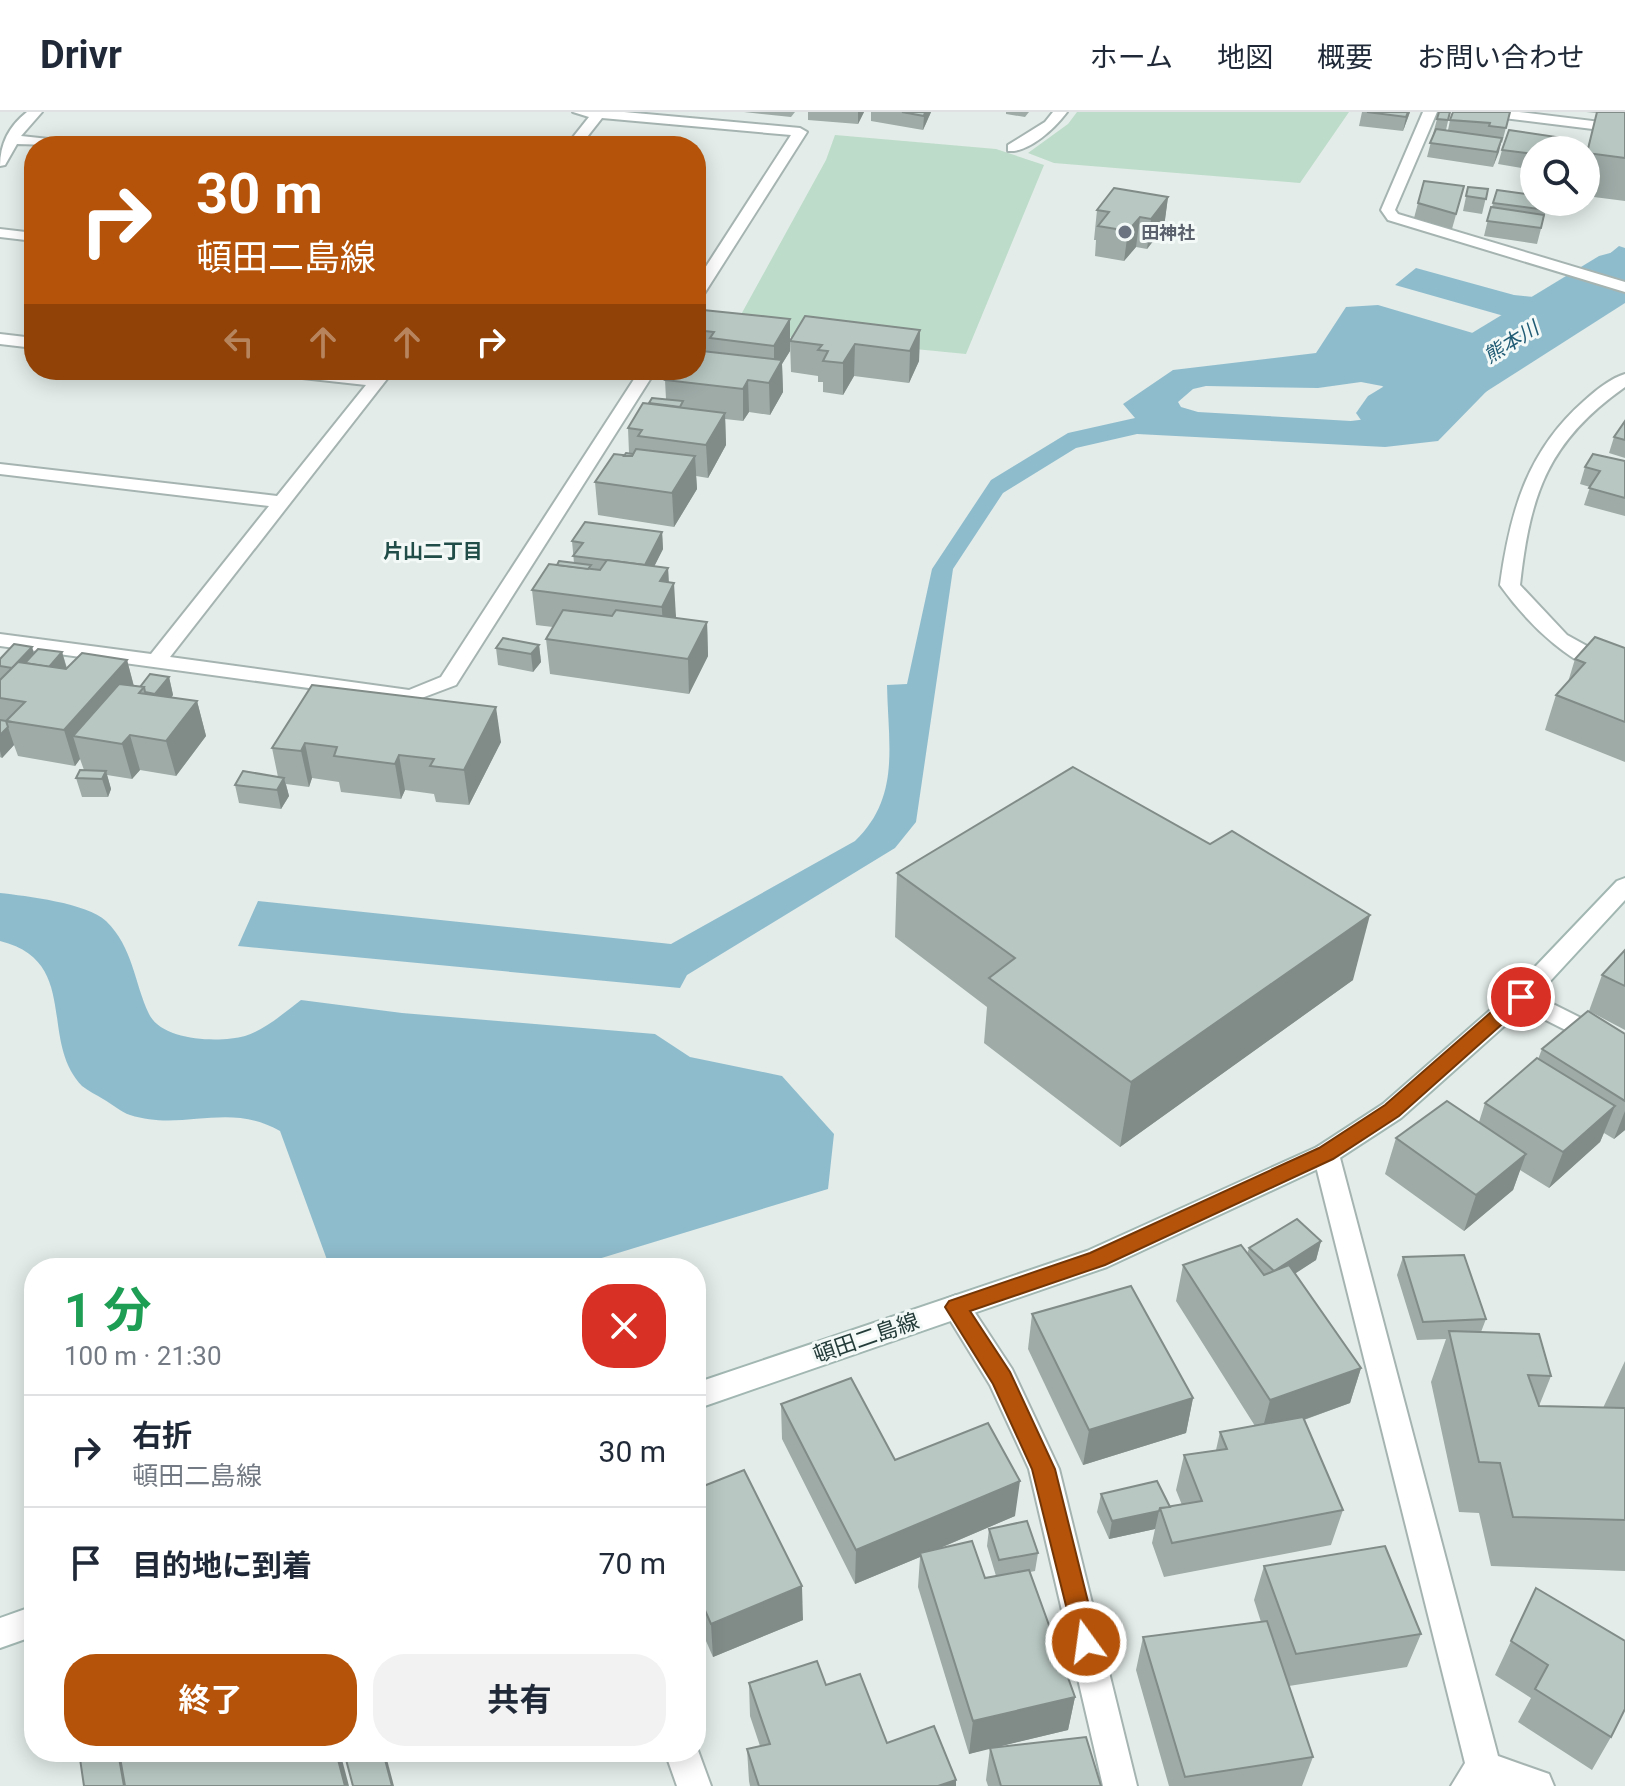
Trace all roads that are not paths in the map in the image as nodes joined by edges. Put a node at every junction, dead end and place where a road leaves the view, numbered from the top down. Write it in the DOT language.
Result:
graph roads {
  1 [pos="35,112"];
  2 [pos="580,112"];
  3 [pos="1060,112"];
  4 [pos="1430,112"];
  5 [pos="1487,112"];
  6 [pos="598,114"];
  7 [pos="1625,129"];
  8 [pos="581,136"];
  9 [pos="12,139"];
  10 [pos="24,140"];
  11 [pos="1013,148"];
  12 [pos="0,162"];
  13 [pos="0,233"];
  14 [pos="24,236"];
  15 [pos="706,278"];
  16 [pos="1625,287"];
  17 [pos="0,339"];
  18 [pos="24,342"];
  19 [pos="1625,379"];
  20 [pos="378,380"];
  21 [pos="642,380"];
  22 [pos="1603,393"];
  23 [pos="1625,401"];
  24 [pos="0,469"];
  25 [pos="283,502"];
  26 [pos="0,640"];
  27 [pos="158,659"];
  28 [pos="1625,675"];
  29 [pos="1625,886"];
  30 [pos="1521,997"];
  31 [pos="1625,1051"];
  32 [pos="1326,1154"];
  33 [pos="956,1307"];
  34 [pos="706,1393"];
  35 [pos="24,1625"];
  36 [pos="0,1633"];
  37 [pos="686,1762"];
  38 [pos="1476,1777"];
  39 [pos="694,1786"];
  40 [pos="1120,1786"];
  41 [pos="1537,1786"];
  1 -- 9 [label="street"];
  2 -- 6 [label="street"];
  3 -- 11 [label="street"];
  4 -- 16 [label="street"];
  5 -- 7 [label="street"];
  6 -- 8 [label="street"];
  6 -- 15 [label="street"];
  9 -- 10 [label="street"];
  9 -- 12 [label="street"];
  13 -- 14 [label="street"];
  17 -- 18 [label="street"];
  19 -- 22 [label="street"];
  20 -- 25 [label="street"];
  21 -- 27 [label="street"];
  22 -- 23 [label="street"];
  22 -- 28 [label="street"];
  24 -- 25 [label="street"];
  25 -- 27 [label="street"];
  26 -- 27 [label="street"];
  29 -- 30 [label="street, 頓田二島線"];
  30 -- 31 [label="street"];
  30 -- 32 [label="street, 頓田二島線"];
  32 -- 33 [label="street, 頓田二島線"];
  32 -- 38 [label="street"];
  33 -- 34 [label="street, 頓田二島線"];
  33 -- 40 [label="street"];
  35 -- 36 [label="street"];
  37 -- 39 [label="street"];
  38 -- 41 [label="street"];
}
